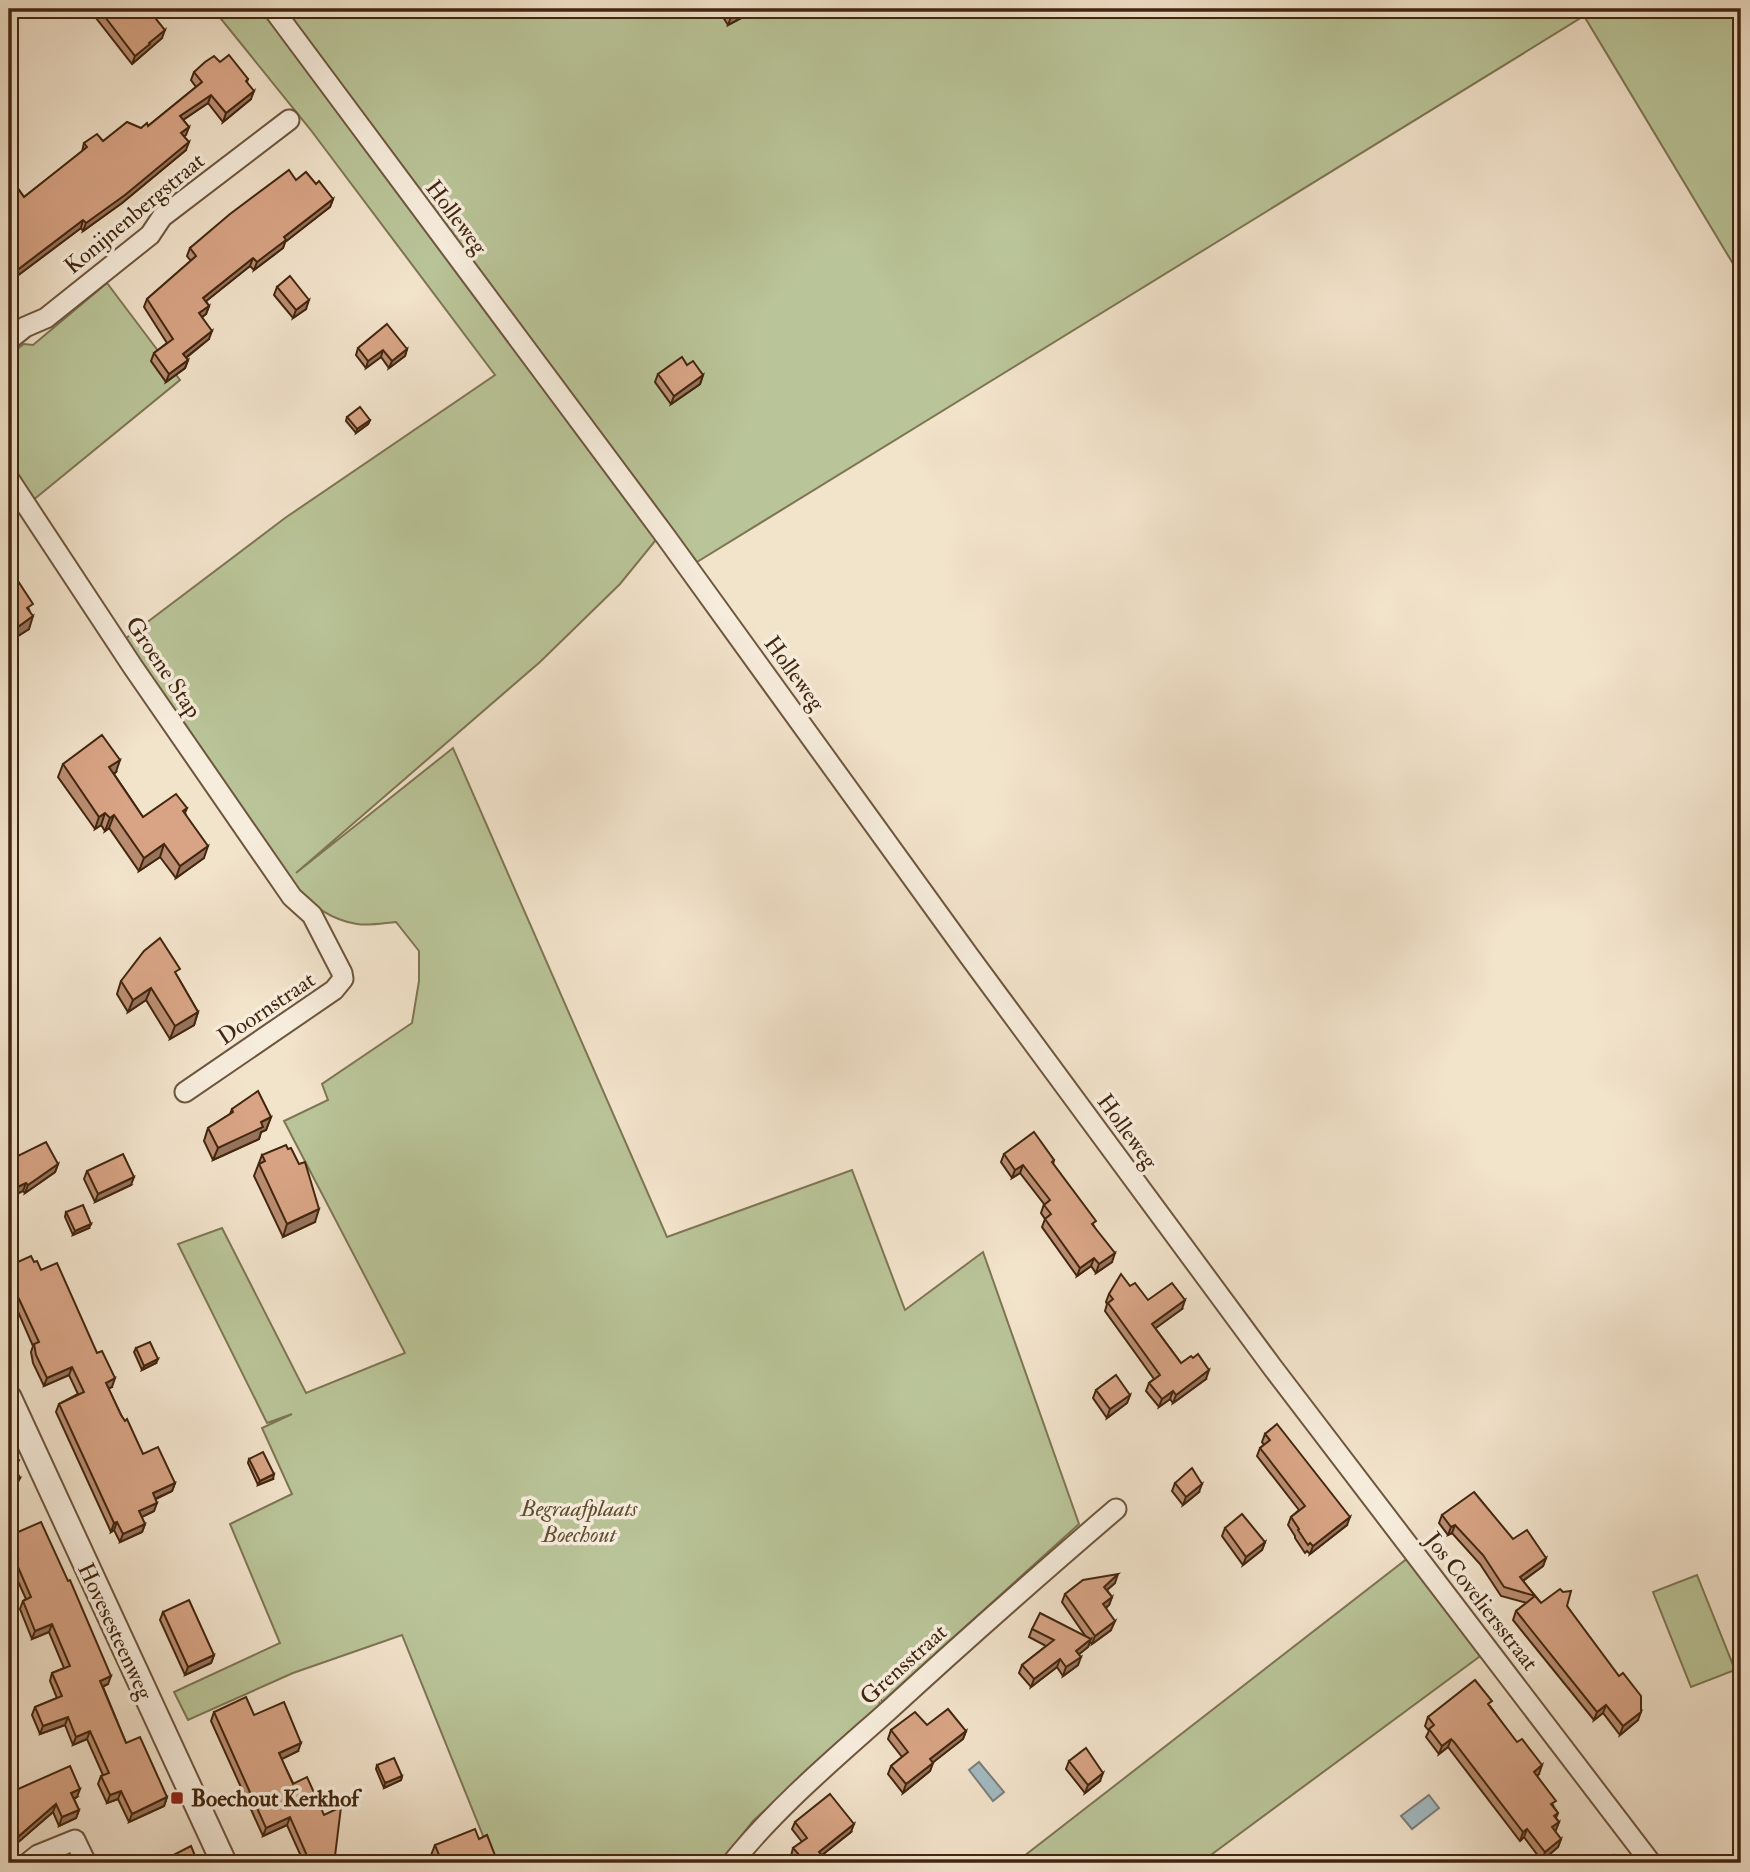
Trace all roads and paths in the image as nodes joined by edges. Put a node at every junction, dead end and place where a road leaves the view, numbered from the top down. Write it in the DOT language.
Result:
graph roads {
  1 [pos="273,9"];
  2 [pos="289,120"];
  3 [pos="9,340"];
  4 [pos="9,479"];
  5 [pos="281,881"];
  6 [pos="185,1093"];
  7 [pos="1273,1368"];
  8 [pos="9,1398"];
  9 [pos="1115,1509"];
  10 [pos="28,1863"];
  11 [pos="86,1863"];
  12 [pos="224,1863"];
  13 [pos="732,1863"];
  14 [pos="1651,1863"];
  1 -- 7 [label="street, Holleweg"];
  2 -- 3 [label="street, Konijnenbergstraat"];
  4 -- 5 [label="street, Groene Stap"];
  5 -- 6 [label="street, Doornstraat"];
  7 -- 14 [label="street, Jos Coveliersstraat"];
  8 -- 12 [label="street, Hovesesteenweg"];
  9 -- 13 [label="street, Grensstraat"];
  10 -- 11 [label="street"];
}
